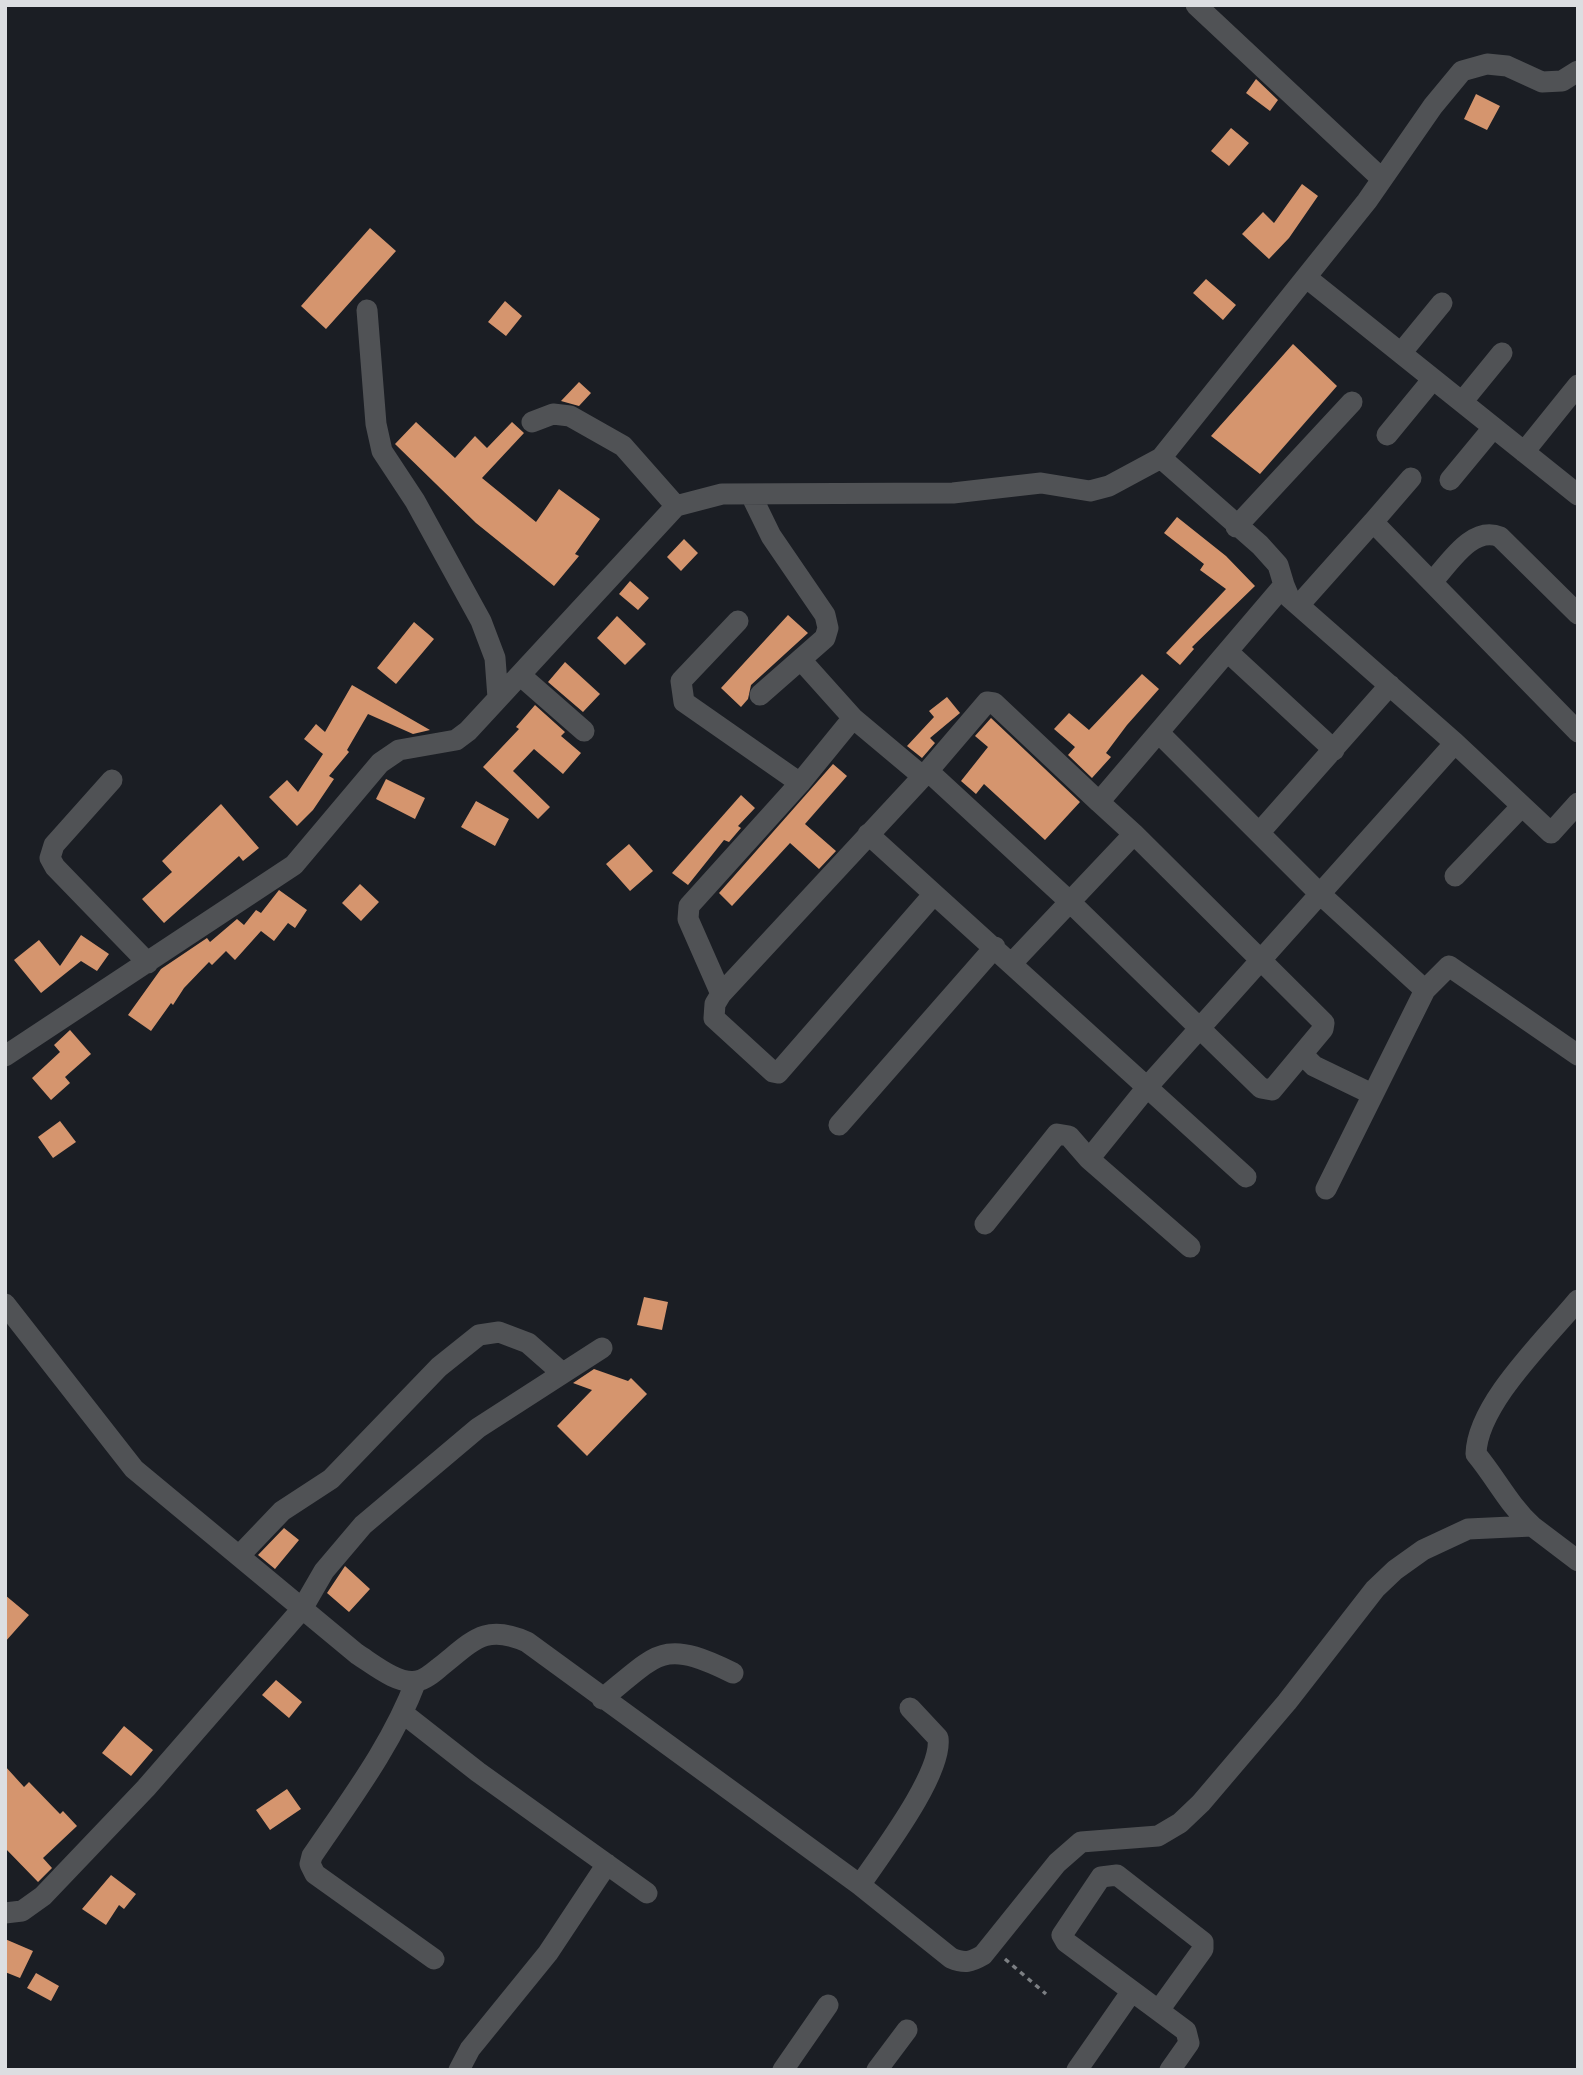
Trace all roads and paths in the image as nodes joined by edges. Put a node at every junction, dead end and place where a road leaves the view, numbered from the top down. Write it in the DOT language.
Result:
graph roads {
  1 [pos="1196,5"];
  2 [pos="1578,71"];
  3 [pos="1382,179"];
  4 [pos="1307,278"];
  5 [pos="1442,303"];
  6 [pos="367,310"];
  7 [pos="1401,353"];
  8 [pos="1502,353"];
  9 [pos="1433,379"];
  10 [pos="1578,385"];
  11 [pos="1352,402"];
  12 [pos="1462,402"];
  13 [pos="532,422"];
  14 [pos="1493,428"];
  15 [pos="1387,435"];
  16 [pos="1524,452"];
  17 [pos="1161,458"];
  18 [pos="1411,478"];
  19 [pos="1450,480"];
  20 [pos="751,495"];
  21 [pos="1578,495"];
  22 [pos="676,506"];
  23 [pos="1373,522"];
  24 [pos="1236,527"];
  25 [pos="1432,582"];
  26 [pos="1284,585"];
  27 [pos="1299,605"];
  28 [pos="1578,614"];
  29 [pos="738,621"];
  30 [pos="1228,652"];
  31 [pos="802,660"];
  32 [pos="520,675"];
  33 [pos="1390,685"];
  34 [pos="760,695"];
  35 [pos="498,698"];
  36 [pos="853,718"];
  37 [pos="584,731"];
  38 [pos="1578,732"];
  39 [pos="1159,733"];
  40 [pos="1455,743"];
  41 [pos="1334,750"];
  42 [pos="925,773"];
  43 [pos="113,780"];
  44 [pos="800,783"];
  45 [pos="1099,802"];
  46 [pos="1578,803"];
  47 [pos="1521,806"];
  48 [pos="1259,833"];
  49 [pos="1134,834"];
  50 [pos="869,835"];
  51 [pos="1455,876"];
  52 [pos="1319,892"];
  53 [pos="934,894"];
  54 [pos="1068,900"];
  55 [pos="995,947"];
  56 [pos="1261,960"];
  57 [pos="1012,962"];
  58 [pos="148,963"];
  59 [pos="1425,990"];
  60 [pos="721,994"];
  61 [pos="1201,1028"];
  62 [pos="1302,1054"];
  63 [pos="1578,1055"];
  64 [pos="5,1056"];
  65 [pos="1148,1086"];
  66 [pos="1372,1094"];
  67 [pos="839,1125"];
  68 [pos="1088,1158"];
  69 [pos="1246,1177"];
  70 [pos="1326,1189"];
  71 [pos="985,1224"];
  72 [pos="1190,1247"];
  73 [pos="1578,1300"];
  74 [pos="5,1304"];
  75 [pos="602,1348"];
  76 [pos="561,1372"];
  77 [pos="1532,1525"];
  78 [pos="239,1556"];
  79 [pos="1578,1561"];
  80 [pos="302,1609"];
  81 [pos="733,1673"];
  82 [pos="416,1681"];
  83 [pos="603,1699"];
  84 [pos="911,1707"];
  85 [pos="404,1714"];
  86 [pos="607,1864"];
  87 [pos="860,1885"];
  88 [pos="647,1893"];
  89 [pos="5,1913"];
  90 [pos="990,1945"];
  91 [pos="434,1959"];
  92 [pos="1132,1991"];
  93 [pos="1046,1994"];
  94 [pos="828,2006"];
  95 [pos="1159,2010"];
  96 [pos="907,2030"];
  97 [pos="459,2070"];
  98 [pos="783,2070"];
  99 [pos="877,2070"];
  100 [pos="1077,2070"];
  101 [pos="1171,2070"];
  1 -- 3 [label="street"];
  2 -- 3 [label="street"];
  3 -- 4 [label="street"];
  4 -- 7 [label="street"];
  4 -- 17 [label="street"];
  5 -- 7 [label="street"];
  6 -- 35 [label="street"];
  7 -- 9 [label="street"];
  8 -- 12 [label="street"];
  9 -- 12 [label="street"];
  9 -- 15 [label="street"];
  10 -- 16 [label="street"];
  11 -- 24 [label="street"];
  12 -- 14 [label="street"];
  13 -- 22 [label="street"];
  14 -- 16 [label="street"];
  14 -- 19 [label="street"];
  16 -- 21 [label="street"];
  17 -- 20 [label="street"];
  17 -- 24 [label="street"];
  18 -- 23 [label="street"];
  20 -- 22 [label="street"];
  20 -- 31 [label="street"];
  22 -- 32 [label="street"];
  23 -- 25 [label="street"];
  23 -- 27 [label="street"];
  24 -- 26 [label="street"];
  25 -- 28 [label="street"];
  25 -- 38 [label="street"];
  26 -- 27 [label="street"];
  26 -- 30 [label="street"];
  27 -- 33 [label="street"];
  29 -- 44 [label="street"];
  30 -- 39 [label="street"];
  30 -- 41 [label="street"];
  31 -- 34 [label="street"];
  31 -- 36 [label="street"];
  32 -- 35 [label="street"];
  32 -- 37 [label="street"];
  33 -- 40 [label="street"];
  33 -- 41 [label="street"];
  35 -- 58 [label="street"];
  36 -- 42 [label="street"];
  36 -- 44 [label="street"];
  39 -- 45 [label="street"];
  39 -- 48 [label="street"];
  40 -- 47 [label="street"];
  40 -- 52 [label="street"];
  41 -- 48 [label="street"];
  42 -- 45 [label="street"];
  42 -- 50 [label="street"];
  42 -- 54 [label="street"];
  43 -- 58 [label="street"];
  44 -- 60 [label="street"];
  45 -- 49 [label="street"];
  46 -- 47 [label="street"];
  47 -- 51 [label="street"];
  48 -- 52 [label="street"];
  49 -- 54 [label="street"];
  49 -- 56 [label="street"];
  50 -- 53 [label="street"];
  50 -- 60 [label="street"];
  52 -- 56 [label="street"];
  52 -- 59 [label="street"];
  53 -- 55 [label="street"];
  53 -- 60 [label="street"];
  54 -- 57 [label="street"];
  54 -- 61 [label="street"];
  55 -- 57 [label="street"];
  55 -- 67 [label="street"];
  56 -- 61 [label="street"];
  56 -- 62 [label="street"];
  57 -- 65 [label="street"];
  58 -- 64 [label="street"];
  59 -- 63 [label="street"];
  59 -- 66 [label="street"];
  61 -- 62 [label="street"];
  61 -- 65 [label="street"];
  62 -- 66 [label="street"];
  65 -- 68 [label="street"];
  65 -- 69 [label="street"];
  66 -- 70 [label="street"];
  68 -- 71 [label="street"];
  68 -- 72 [label="street"];
  73 -- 77 [label="street"];
  74 -- 78 [label="street"];
  75 -- 76 [label="street"];
  76 -- 78 [label="street"];
  76 -- 80 [label="street"];
  77 -- 79 [label="street"];
  77 -- 90 [label="street"];
  78 -- 80 [label="street"];
  80 -- 82 [label="street"];
  80 -- 89 [label="street"];
  81 -- 83 [label="street"];
  82 -- 83 [label="street"];
  82 -- 85 [label="street"];
  83 -- 87 [label="street"];
  84 -- 87 [label="street"];
  85 -- 86 [label="street"];
  85 -- 91 [label="street"];
  86 -- 88 [label="street"];
  86 -- 97 [label="street"];
  87 -- 90 [label="street"];
  90 -- 93 [label="path"];
  92 -- 95 [label="street"];
  92 -- 95 [label="street"];
  92 -- 100 [label="street"];
  94 -- 98 [label="street"];
  95 -- 101 [label="street"];
  96 -- 99 [label="street"];
}
